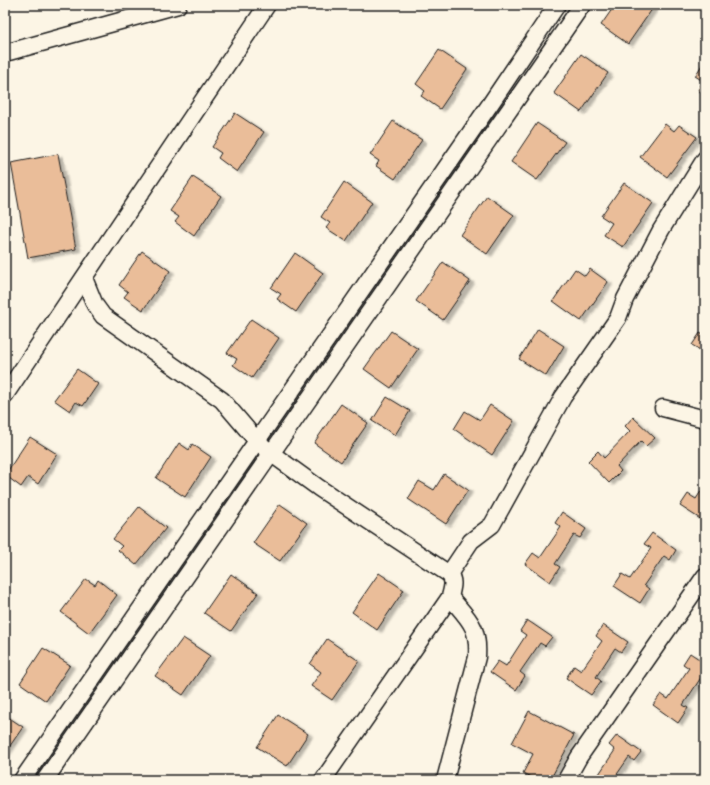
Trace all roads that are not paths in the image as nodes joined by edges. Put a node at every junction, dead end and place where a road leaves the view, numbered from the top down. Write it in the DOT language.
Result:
graph roads {
  1 [pos="178,5"];
  2 [pos="267,5"];
  3 [pos="557,5"];
  4 [pos="582,5"];
  5 [pos="5,53"];
  6 [pos="705,159"];
  7 [pos="84,278"];
  8 [pos="5,395"];
  9 [pos="663,408"];
  10 [pos="705,419"];
  11 [pos="257,442"];
  12 [pos="272,454"];
  13 [pos="449,574"];
  14 [pos="705,576"];
  15 [pos="450,597"];
  16 [pos="22,780"];
  17 [pos="45,780"];
  18 [pos="324,780"];
  19 [pos="445,780"];
  20 [pos="566,780"];
  1 -- 5 [label="street"];
  2 -- 7 [label="street"];
  3 -- 11 [label="street"];
  4 -- 12 [label="street"];
  6 -- 13 [label="street"];
  7 -- 8 [label="street"];
  7 -- 11 [label="street"];
  9 -- 10 [label="street"];
  11 -- 12 [label="street"];
  11 -- 16 [label="street"];
  12 -- 13 [label="street"];
  12 -- 17 [label="street"];
  13 -- 15 [label="street"];
  14 -- 20 [label="street"];
  15 -- 18 [label="street"];
  15 -- 19 [label="street"];
}
